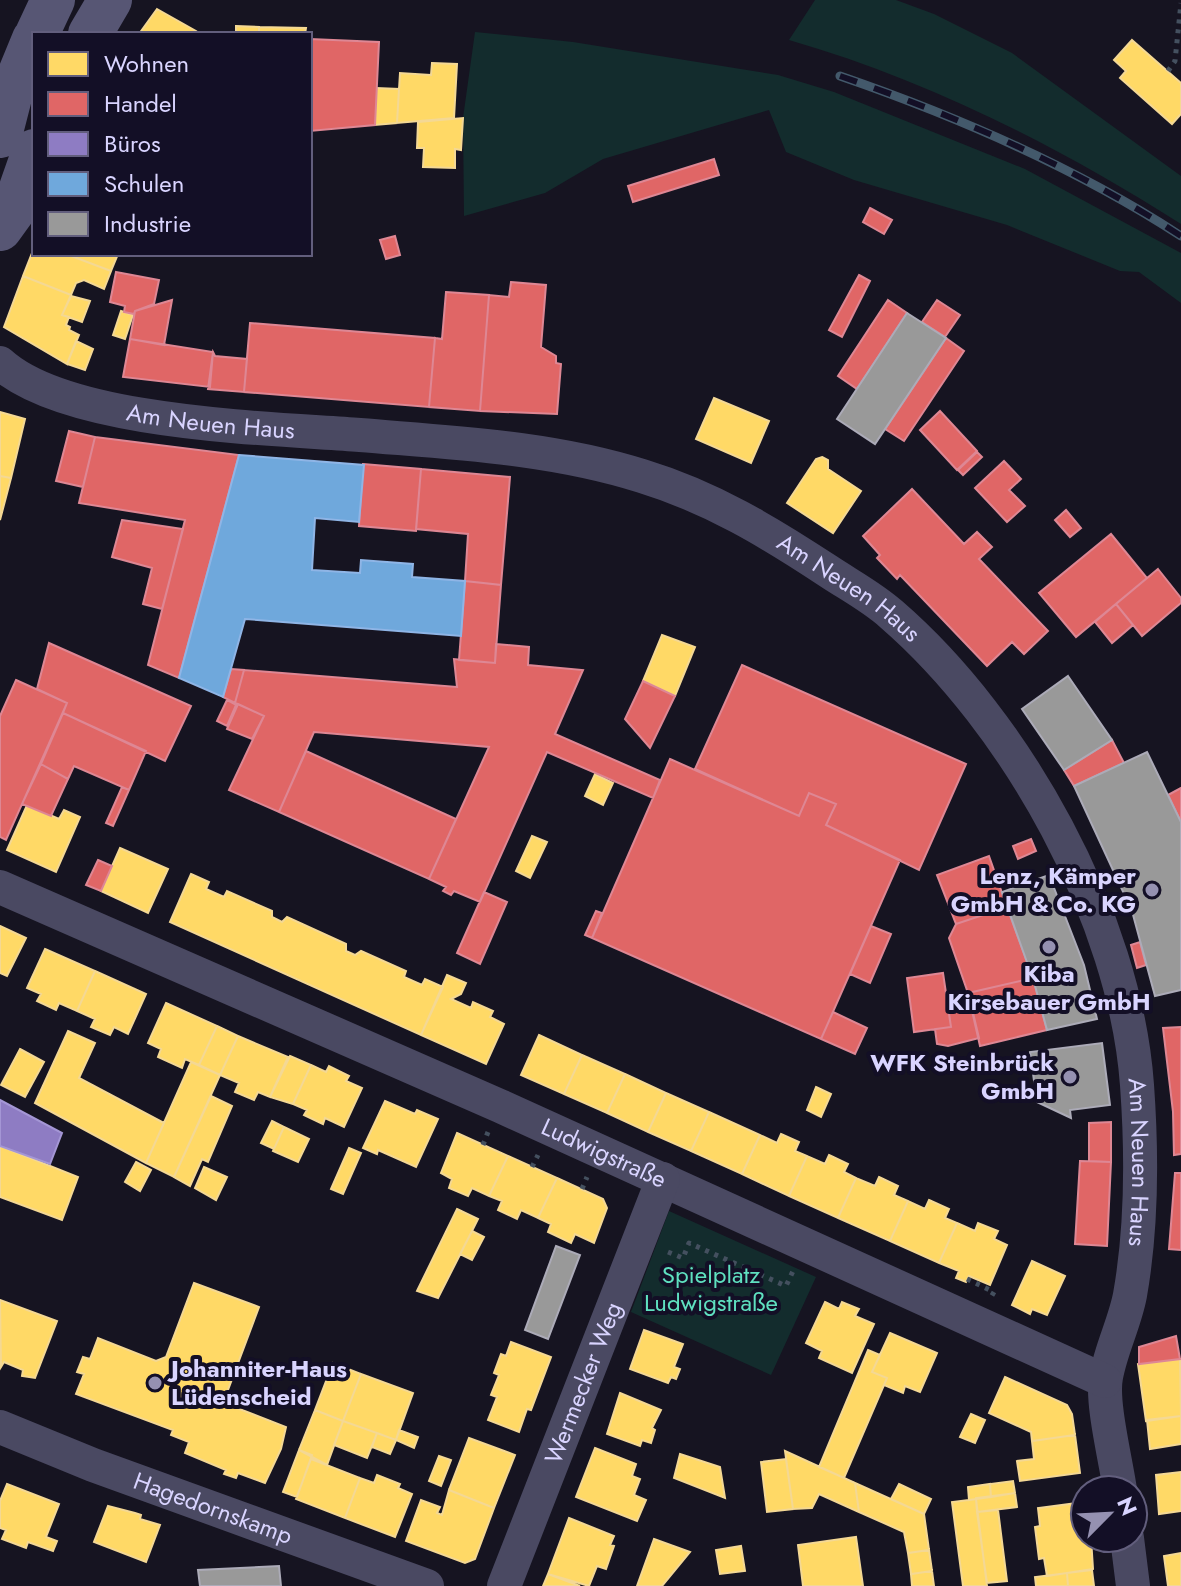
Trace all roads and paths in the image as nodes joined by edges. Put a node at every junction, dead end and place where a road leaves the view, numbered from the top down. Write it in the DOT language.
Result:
graph roads {
  1 [pos="53,0"];
  2 [pos="110,0"];
  3 [pos="1181,3"];
  4 [pos="37,32"];
  5 [pos="91,32"];
  6 [pos="32,44"];
  7 [pos="1168,71"];
  8 [pos="0,136"];
  9 [pos="32,157"];
  10 [pos="0,229"];
  11 [pos="0,363"];
  12 [pos="0,887"];
  13 [pos="663,1179"];
  14 [pos="673,1254"];
  15 [pos="794,1267"];
  16 [pos="1105,1381"];
  17 [pos="0,1427"];
  18 [pos="1118,1474"];
  19 [pos="1129,1554"];
  20 [pos="427,1586"];
  21 [pos="504,1586"];
  22 [pos="1133,1586"];
  1 -- 4 [label="main road"];
  2 -- 5 [label="main road"];
  3 -- 7 [label="path"];
  6 -- 8 [label="main road"];
  9 -- 10 [label="main road"];
  11 -- 16 [label="street, Am Neuen Haus"];
  12 -- 13 [label="street, Ludwigstraße"];
  13 -- 16 [label="street, Ludwigstraße"];
  13 -- 21 [label="street, Wermecker Weg"];
  14 -- 15 [label="path"];
  16 -- 18 [label="street"];
  17 -- 20 [label="street, Hagedornskamp"];
  19 -- 22 [label="street"];
}
